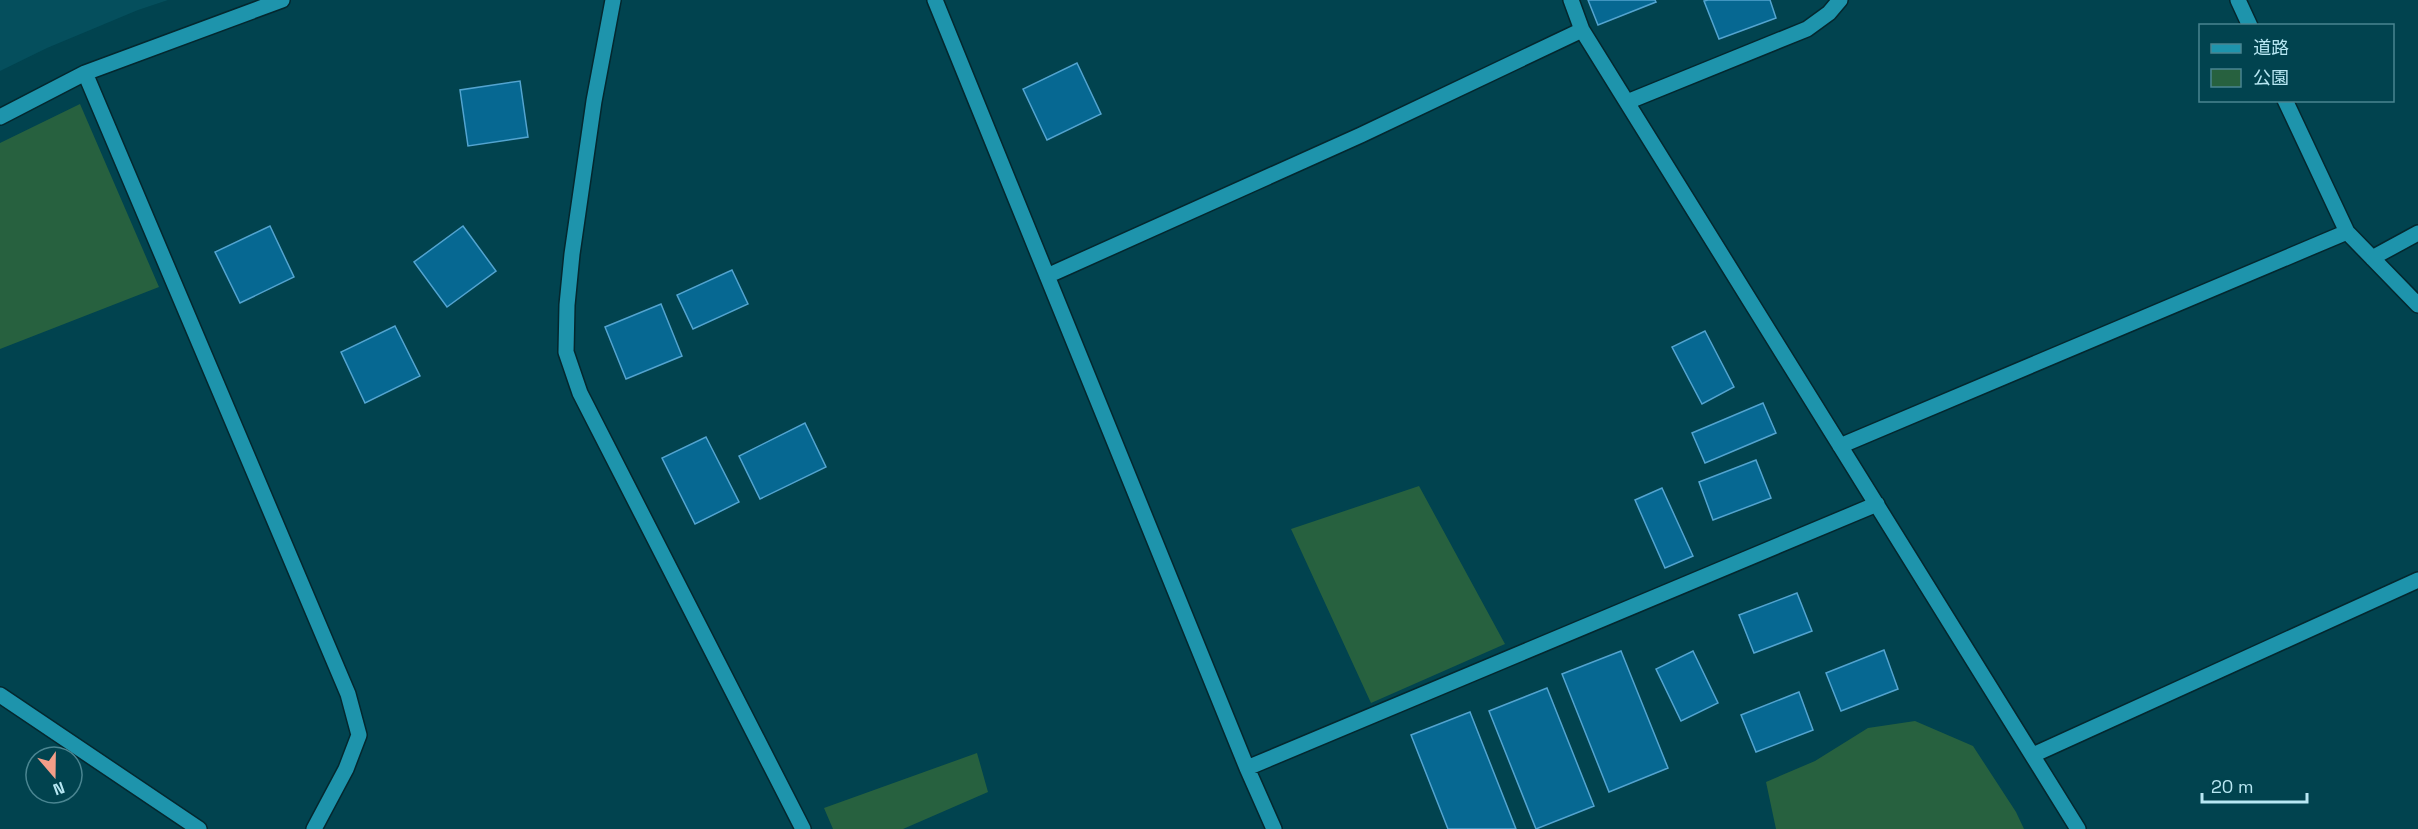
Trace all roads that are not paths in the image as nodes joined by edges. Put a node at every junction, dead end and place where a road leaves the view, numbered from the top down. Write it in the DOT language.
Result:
graph roads {
  1 [pos="282,0"];
  2 [pos="613,0"];
  3 [pos="935,0"];
  4 [pos="1571,0"];
  5 [pos="1840,0"];
  6 [pos="2238,0"];
  7 [pos="2249,24"];
  8 [pos="1582,30"];
  9 [pos="85,73"];
  10 [pos="1627,102"];
  11 [pos="2286,102"];
  12 [pos="0,117"];
  13 [pos="2347,232"];
  14 [pos="2418,233"];
  15 [pos="2372,258"];
  16 [pos="1047,276"];
  17 [pos="2418,305"];
  18 [pos="1840,446"];
  19 [pos="1877,504"];
  20 [pos="2418,580"];
  21 [pos="0,694"];
  22 [pos="2033,755"];
  23 [pos="1247,768"];
  24 [pos="199,829"];
  25 [pos="314,829"];
  26 [pos="803,829"];
  27 [pos="1274,829"];
  28 [pos="2079,829"];
  1 -- 9 [label="street"];
  2 -- 26 [label="street"];
  3 -- 16 [label="street"];
  4 -- 8 [label="street"];
  5 -- 10 [label="street"];
  6 -- 7 [label="street"];
  8 -- 10 [label="street"];
  8 -- 16 [label="street"];
  9 -- 12 [label="street"];
  9 -- 25 [label="street"];
  10 -- 18 [label="street"];
  11 -- 13 [label="street"];
  13 -- 15 [label="street"];
  13 -- 18 [label="street"];
  14 -- 15 [label="street"];
  15 -- 17 [label="street"];
  16 -- 23 [label="street"];
  18 -- 19 [label="street"];
  19 -- 22 [label="street"];
  19 -- 23 [label="street"];
  20 -- 22 [label="street"];
  21 -- 24 [label="street"];
  22 -- 28 [label="street"];
  23 -- 27 [label="street"];
}
